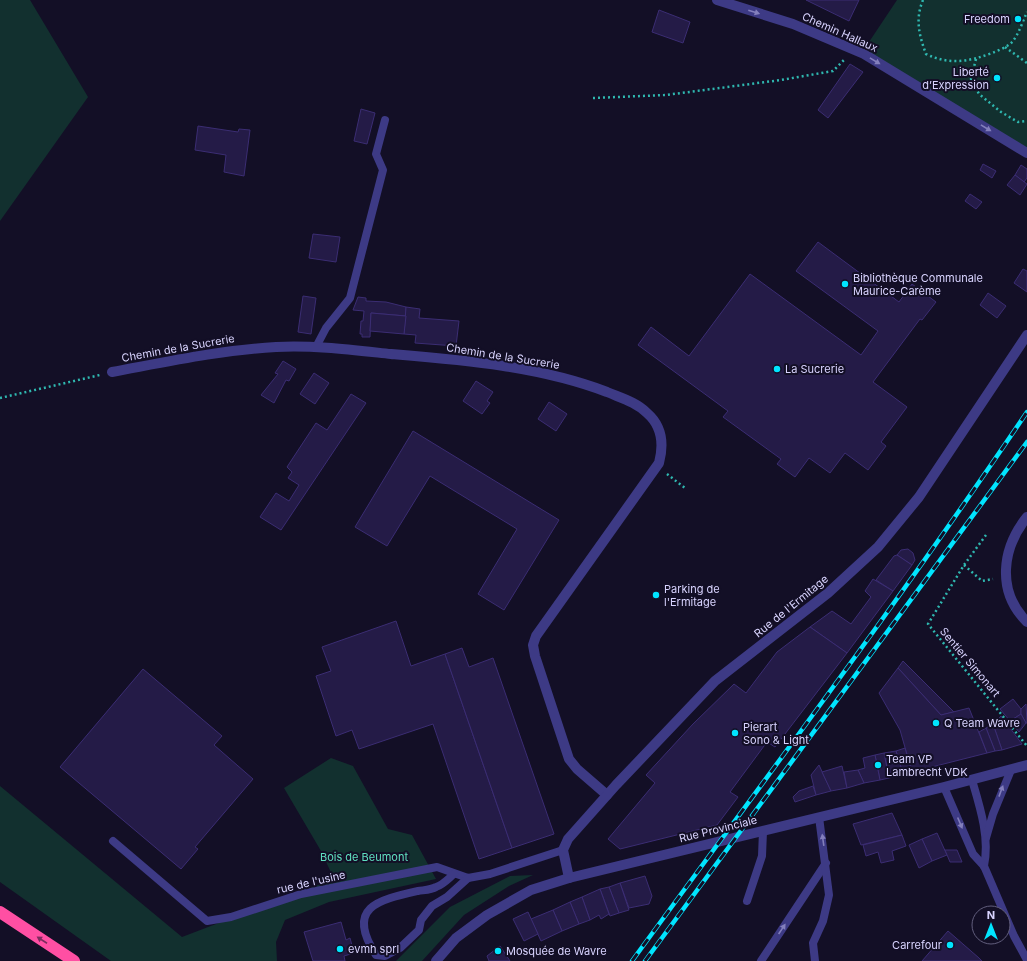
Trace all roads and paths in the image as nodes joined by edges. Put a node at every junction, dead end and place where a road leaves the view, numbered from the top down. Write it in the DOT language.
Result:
graph roads {
  1 [pos="717,0"];
  2 [pos="924,0"];
  3 [pos="1027,12"];
  4 [pos="1005,47"];
  5 [pos="854,50"];
  6 [pos="976,59"];
  7 [pos="1027,63"];
  8 [pos="593,98"];
  9 [pos="385,120"];
  10 [pos="1027,121"];
  11 [pos="1027,153"];
  12 [pos="1027,335"];
  13 [pos="316,347"];
  14 [pos="112,372"];
  15 [pos="0,398"];
  16 [pos="657,466"];
  17 [pos="685,488"];
  18 [pos="1027,517"];
  19 [pos="986,535"];
  20 [pos="964,565"];
  21 [pos="1006,577"];
  22 [pos="1027,622"];
  23 [pos="1027,746"];
  24 [pos="1027,765"];
  25 [pos="1011,770"];
  26 [pos="972,780"];
  27 [pos="944,787"];
  28 [pos="607,795"];
  29 [pos="819,818"];
  30 [pos="763,831"];
  31 [pos="986,840"];
  32 [pos="113,841"];
  33 [pos="563,850"];
  34 [pos="826,863"];
  35 [pos="984,866"];
  36 [pos="454,874"];
  37 [pos="468,878"];
  38 [pos="569,878"];
  39 [pos="747,901"];
  40 [pos="0,912"];
  41 [pos="1027,960"];
  42 [pos="74,961"];
  43 [pos="436,961"];
  44 [pos="761,961"];
  45 [pos="815,961"];
  1 -- 5 [label="street, Chemin Hallaux, one-way"];
  2 -- 6 [label="path"];
  3 -- 4 [label="path"];
  4 -- 6 [label="path"];
  4 -- 7 [label="path"];
  5 -- 8 [label="path"];
  5 -- 11 [label="street, Chemin Hallaux, one-way"];
  6 -- 10 [label="path"];
  9 -- 13 [label="lane"];
  12 -- 28 [label="street, Rue de l'Ermitage"];
  13 -- 14 [label="street, Chemin de la Sucrerie"];
  13 -- 16 [label="street, Chemin de la Sucrerie"];
  14 -- 15 [label="path, Chemin de la Sucrerie"];
  16 -- 17 [label="path"];
  16 -- 28 [label="street, Chemin de la Sucrerie"];
  18 -- 21 [label="street"];
  19 -- 20 [label="path, Sentier Simonart"];
  20 -- 21 [label="path"];
  20 -- 23 [label="path, Sentier Simonart"];
  21 -- 22 [label="street"];
  24 -- 25 [label="street, Rue Provinciale"];
  25 -- 26 [label="street, Rue Provinciale"];
  31 -- 25 [label="lane, one-way"];
  26 -- 27 [label="street, Rue Provinciale"];
  26 -- 31 [label="lane"];
  27 -- 29 [label="street, Rue Provinciale"];
  27 -- 35 [label="lane, one-way"];
  28 -- 33 [label="street, Rue de l'Ermitage"];
  29 -- 30 [label="street, Rue Provinciale"];
  34 -- 29 [label="lane, one-way"];
  30 -- 38 [label="street, Rue Provinciale"];
  30 -- 39 [label="lane"];
  31 -- 35 [label="lane"];
  32 -- 36 [label="lane, rue de l'usine"];
  33 -- 37 [label="lane, rue de l'usine"];
  33 -- 38 [label="street"];
  44 -- 34 [label="lane, one-way"];
  34 -- 45 [label="lane"];
  35 -- 41 [label="lane"];
  36 -- 37 [label="lane, rue de l'usine"];
  36 -- 37 [label="lane"];
  38 -- 43 [label="street, Rue Provinciale"];
  42 -- 40 [label="highway, one-way"];
}
